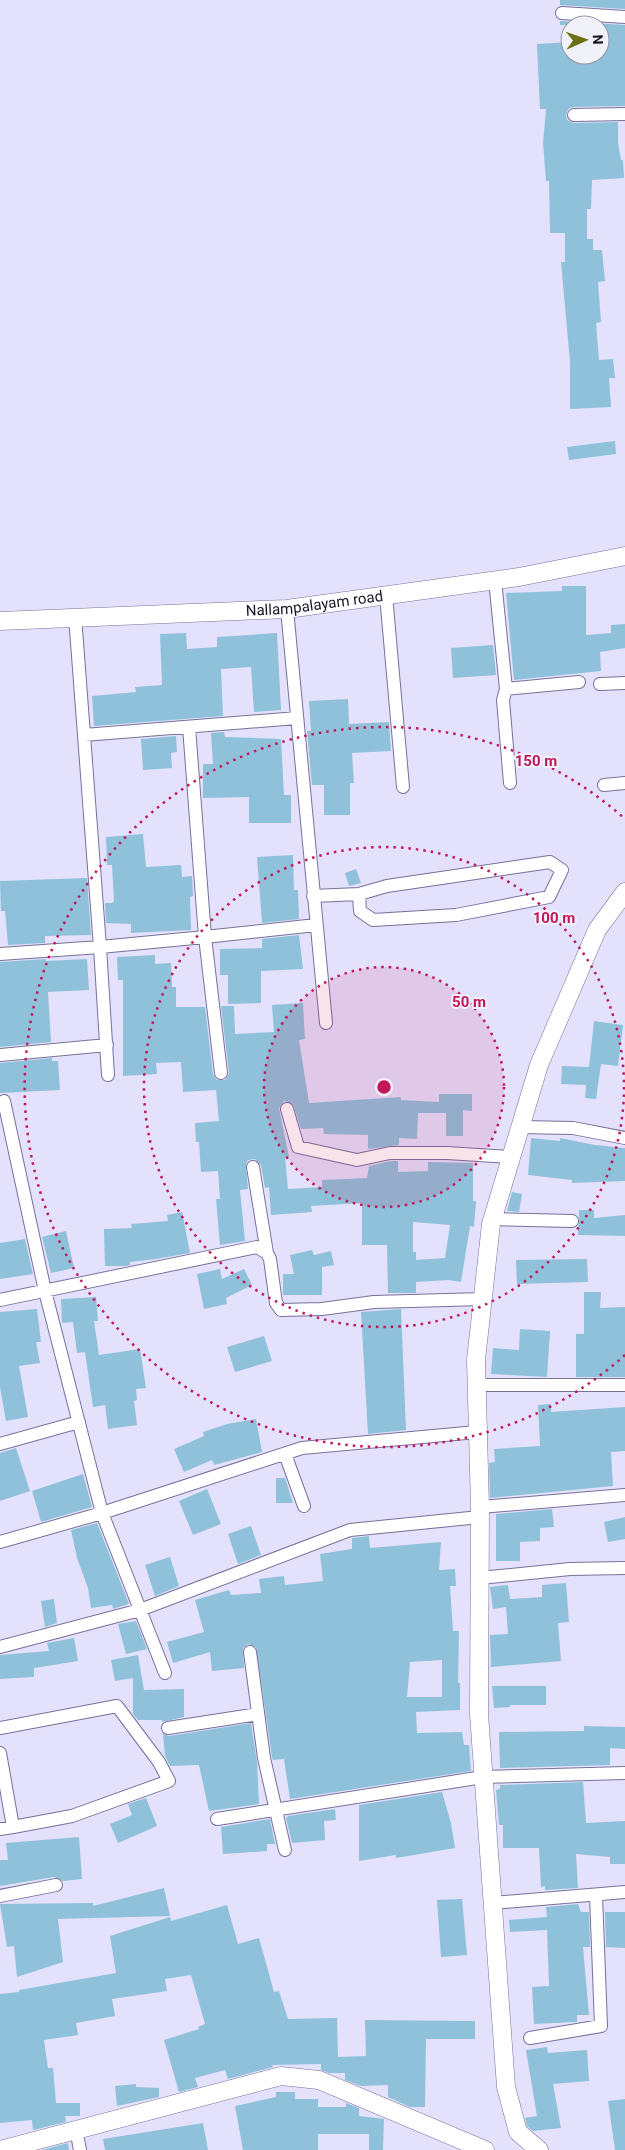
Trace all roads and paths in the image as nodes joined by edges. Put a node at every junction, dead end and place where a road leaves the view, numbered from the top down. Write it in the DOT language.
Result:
graph roads {
  1 [pos="562,13"];
  2 [pos="625,17"];
  3 [pos="625,114"];
  4 [pos="574,115"];
  5 [pos="625,556"];
  6 [pos="495,580"];
  7 [pos="386,595"];
  8 [pos="287,609"];
  9 [pos="75,616"];
  10 [pos="0,621"];
  11 [pos="579,682"];
  12 [pos="625,683"];
  13 [pos="600,684"];
  14 [pos="506,689"];
  15 [pos="297,718"];
  16 [pos="188,727"];
  17 [pos="84,735"];
  18 [pos="510,783"];
  19 [pos="625,783"];
  20 [pos="604,785"];
  21 [pos="403,787"];
  22 [pos="625,892"];
  23 [pos="358,894"];
  24 [pos="313,896"];
  25 [pos="316,925"];
  26 [pos="205,937"];
  27 [pos="100,948"];
  28 [pos="0,954"];
  29 [pos="326,1023"];
  30 [pos="107,1045"];
  31 [pos="0,1055"];
  32 [pos="221,1073"];
  33 [pos="108,1075"];
  34 [pos="4,1101"];
  35 [pos="287,1109"];
  36 [pos="520,1128"];
  37 [pos="625,1138"];
  38 [pos="511,1157"];
  39 [pos="253,1167"];
  40 [pos="493,1220"];
  41 [pos="572,1221"];
  42 [pos="267,1253"];
  43 [pos="45,1291"];
  44 [pos="483,1299"];
  45 [pos="0,1300"];
  46 [pos="625,1384"];
  47 [pos="476,1385"];
  48 [pos="79,1422"];
  49 [pos="477,1432"];
  50 [pos="0,1444"];
  51 [pos="285,1454"];
  52 [pos="625,1495"];
  53 [pos="304,1506"];
  54 [pos="480,1508"];
  55 [pos="102,1513"];
  56 [pos="0,1542"];
  57 [pos="625,1568"];
  58 [pos="480,1578"];
  59 [pos="140,1610"];
  60 [pos="0,1647"];
  61 [pos="250,1652"];
  62 [pos="164,1673"];
  63 [pos="258,1714"];
  64 [pos="0,1728"];
  65 [pos="168,1728"];
  66 [pos="0,1753"];
  67 [pos="625,1773"];
  68 [pos="483,1777"];
  69 [pos="277,1810"];
  70 [pos="217,1819"];
  71 [pos="13,1826"];
  72 [pos="0,1829"];
  73 [pos="285,1850"];
  74 [pos="56,1885"];
  75 [pos="625,1892"];
  76 [pos="596,1895"];
  77 [pos="0,1896"];
  78 [pos="493,1904"];
  79 [pos="530,2038"];
  80 [pos="76,2130"];
  81 [pos="474,2148"];
  82 [pos="0,2150"];
  83 [pos="80,2150"];
  84 [pos="539,2150"];
  1 -- 2 [label="street"];
  3 -- 4 [label="street"];
  5 -- 6 [label="street, Nallampalayam road"];
  6 -- 7 [label="street, Nallampalayam road"];
  6 -- 14 [label="street"];
  7 -- 8 [label="street, Nallampalayam road"];
  7 -- 21 [label="street"];
  8 -- 9 [label="street, Nallampalayam road"];
  8 -- 15 [label="street"];
  9 -- 10 [label="street, Nallampalayam road"];
  9 -- 17 [label="street"];
  11 -- 14 [label="street"];
  12 -- 13 [label="street"];
  14 -- 18 [label="street"];
  15 -- 16 [label="street"];
  15 -- 24 [label="street"];
  16 -- 17 [label="street"];
  16 -- 26 [label="street"];
  17 -- 27 [label="street"];
  19 -- 20 [label="street"];
  22 -- 36 [label="street"];
  23 -- 23 [label="street"];
  23 -- 24 [label="street"];
  24 -- 25 [label="street"];
  25 -- 26 [label="street"];
  25 -- 29 [label="street"];
  26 -- 27 [label="street"];
  26 -- 32 [label="street"];
  27 -- 28 [label="street"];
  27 -- 30 [label="street"];
  30 -- 31 [label="street"];
  30 -- 33 [label="street"];
  34 -- 43 [label="street"];
  35 -- 38 [label="street"];
  36 -- 37 [label="street"];
  36 -- 38 [label="street"];
  38 -- 40 [label="street"];
  39 -- 42 [label="street"];
  40 -- 41 [label="street"];
  40 -- 44 [label="street"];
  42 -- 43 [label="street"];
  42 -- 44 [label="street"];
  43 -- 45 [label="street"];
  43 -- 48 [label="street"];
  44 -- 47 [label="street"];
  46 -- 47 [label="street"];
  47 -- 49 [label="street"];
  48 -- 50 [label="street"];
  48 -- 55 [label="street"];
  49 -- 51 [label="street"];
  49 -- 54 [label="street"];
  51 -- 53 [label="street"];
  51 -- 55 [label="street"];
  52 -- 54 [label="street"];
  54 -- 58 [label="street"];
  54 -- 59 [label="street"];
  55 -- 56 [label="street"];
  55 -- 59 [label="street"];
  57 -- 58 [label="street"];
  58 -- 68 [label="street"];
  59 -- 60 [label="street"];
  59 -- 62 [label="street"];
  61 -- 63 [label="street"];
  63 -- 65 [label="street"];
  63 -- 69 [label="street"];
  64 -- 71 [label="street"];
  66 -- 71 [label="street"];
  67 -- 68 [label="street"];
  68 -- 69 [label="street"];
  68 -- 78 [label="street"];
  69 -- 70 [label="street"];
  69 -- 73 [label="street"];
  71 -- 72 [label="street"];
  74 -- 77 [label="street"];
  75 -- 76 [label="street"];
  76 -- 78 [label="street"];
  76 -- 79 [label="street"];
  78 -- 84 [label="street"];
  80 -- 81 [label="street"];
  80 -- 82 [label="street"];
  80 -- 83 [label="street"];
}
